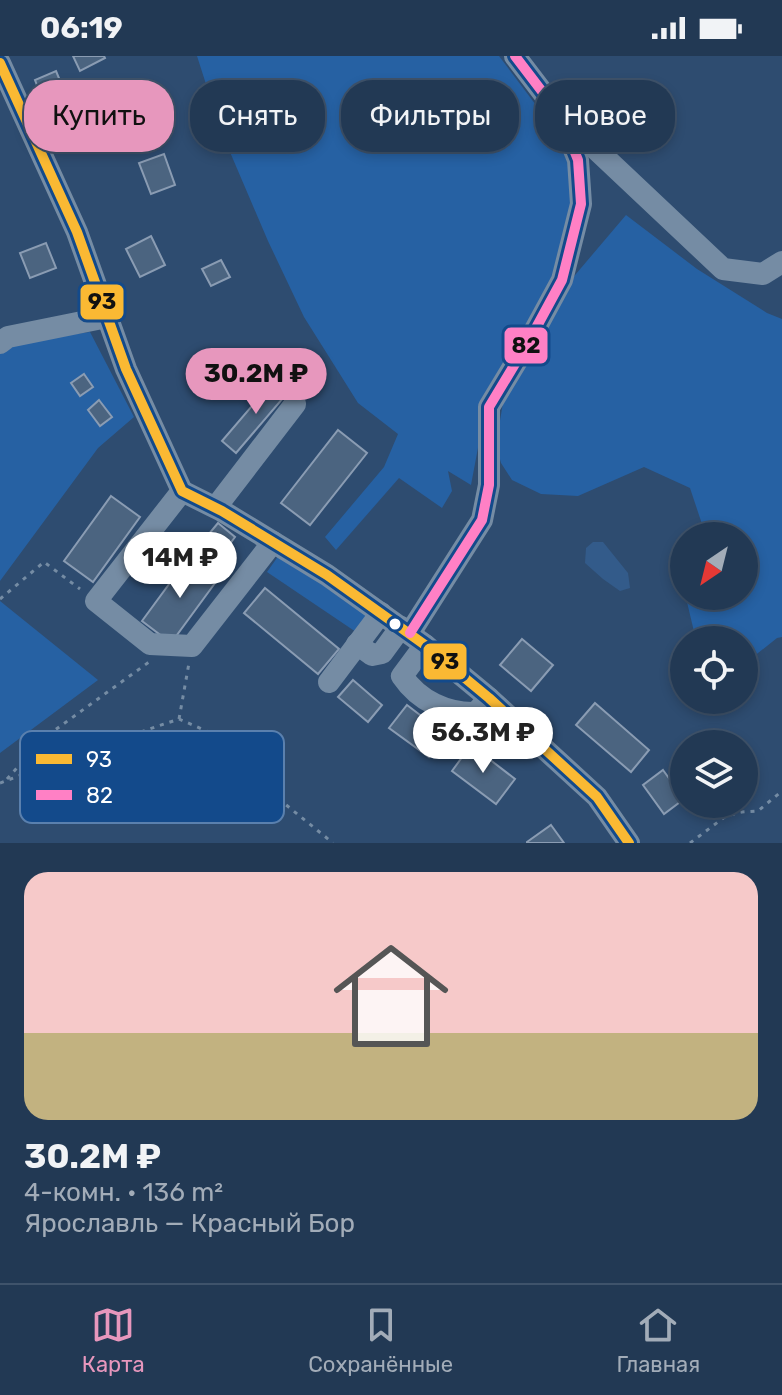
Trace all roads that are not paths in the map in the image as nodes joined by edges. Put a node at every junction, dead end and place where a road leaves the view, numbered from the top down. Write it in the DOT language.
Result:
graph roads {
  1 [pos="515,56"];
  2 [pos="0,63"];
  3 [pos="535,82"];
  4 [pos="575,152"];
  5 [pos="599,152"];
  6 [pos="782,262"];
  7 [pos="107,317"];
  8 [pos="0,343"];
  9 [pos="295,404"];
  10 [pos="182,491"];
  11 [pos="216,507"];
  12 [pos="273,542"];
  13 [pos="381,613"];
  14 [pos="412,635"];
  15 [pos="357,644"];
  16 [pos="329,682"];
  17 [pos="489,698"];
  18 [pos="629,843"];
  1 -- 3 [label="street"];
  2 -- 7 [label="street"];
  4 -- 14 [label="street"];
  5 -- 6 [label="street"];
  7 -- 8 [label="street"];
  7 -- 10 [label="street"];
  9 -- 11 [label="street"];
  10 -- 11 [label="street"];
  10 -- 12 [label="street"];
  11 -- 12 [label="street"];
  12 -- 13 [label="street"];
  13 -- 14 [label="street"];
  13 -- 15 [label="street"];
  14 -- 15 [label="street"];
  14 -- 17 [label="street"];
  14 -- 17 [label="street"];
  15 -- 16 [label="street"];
  17 -- 18 [label="street"];
}
